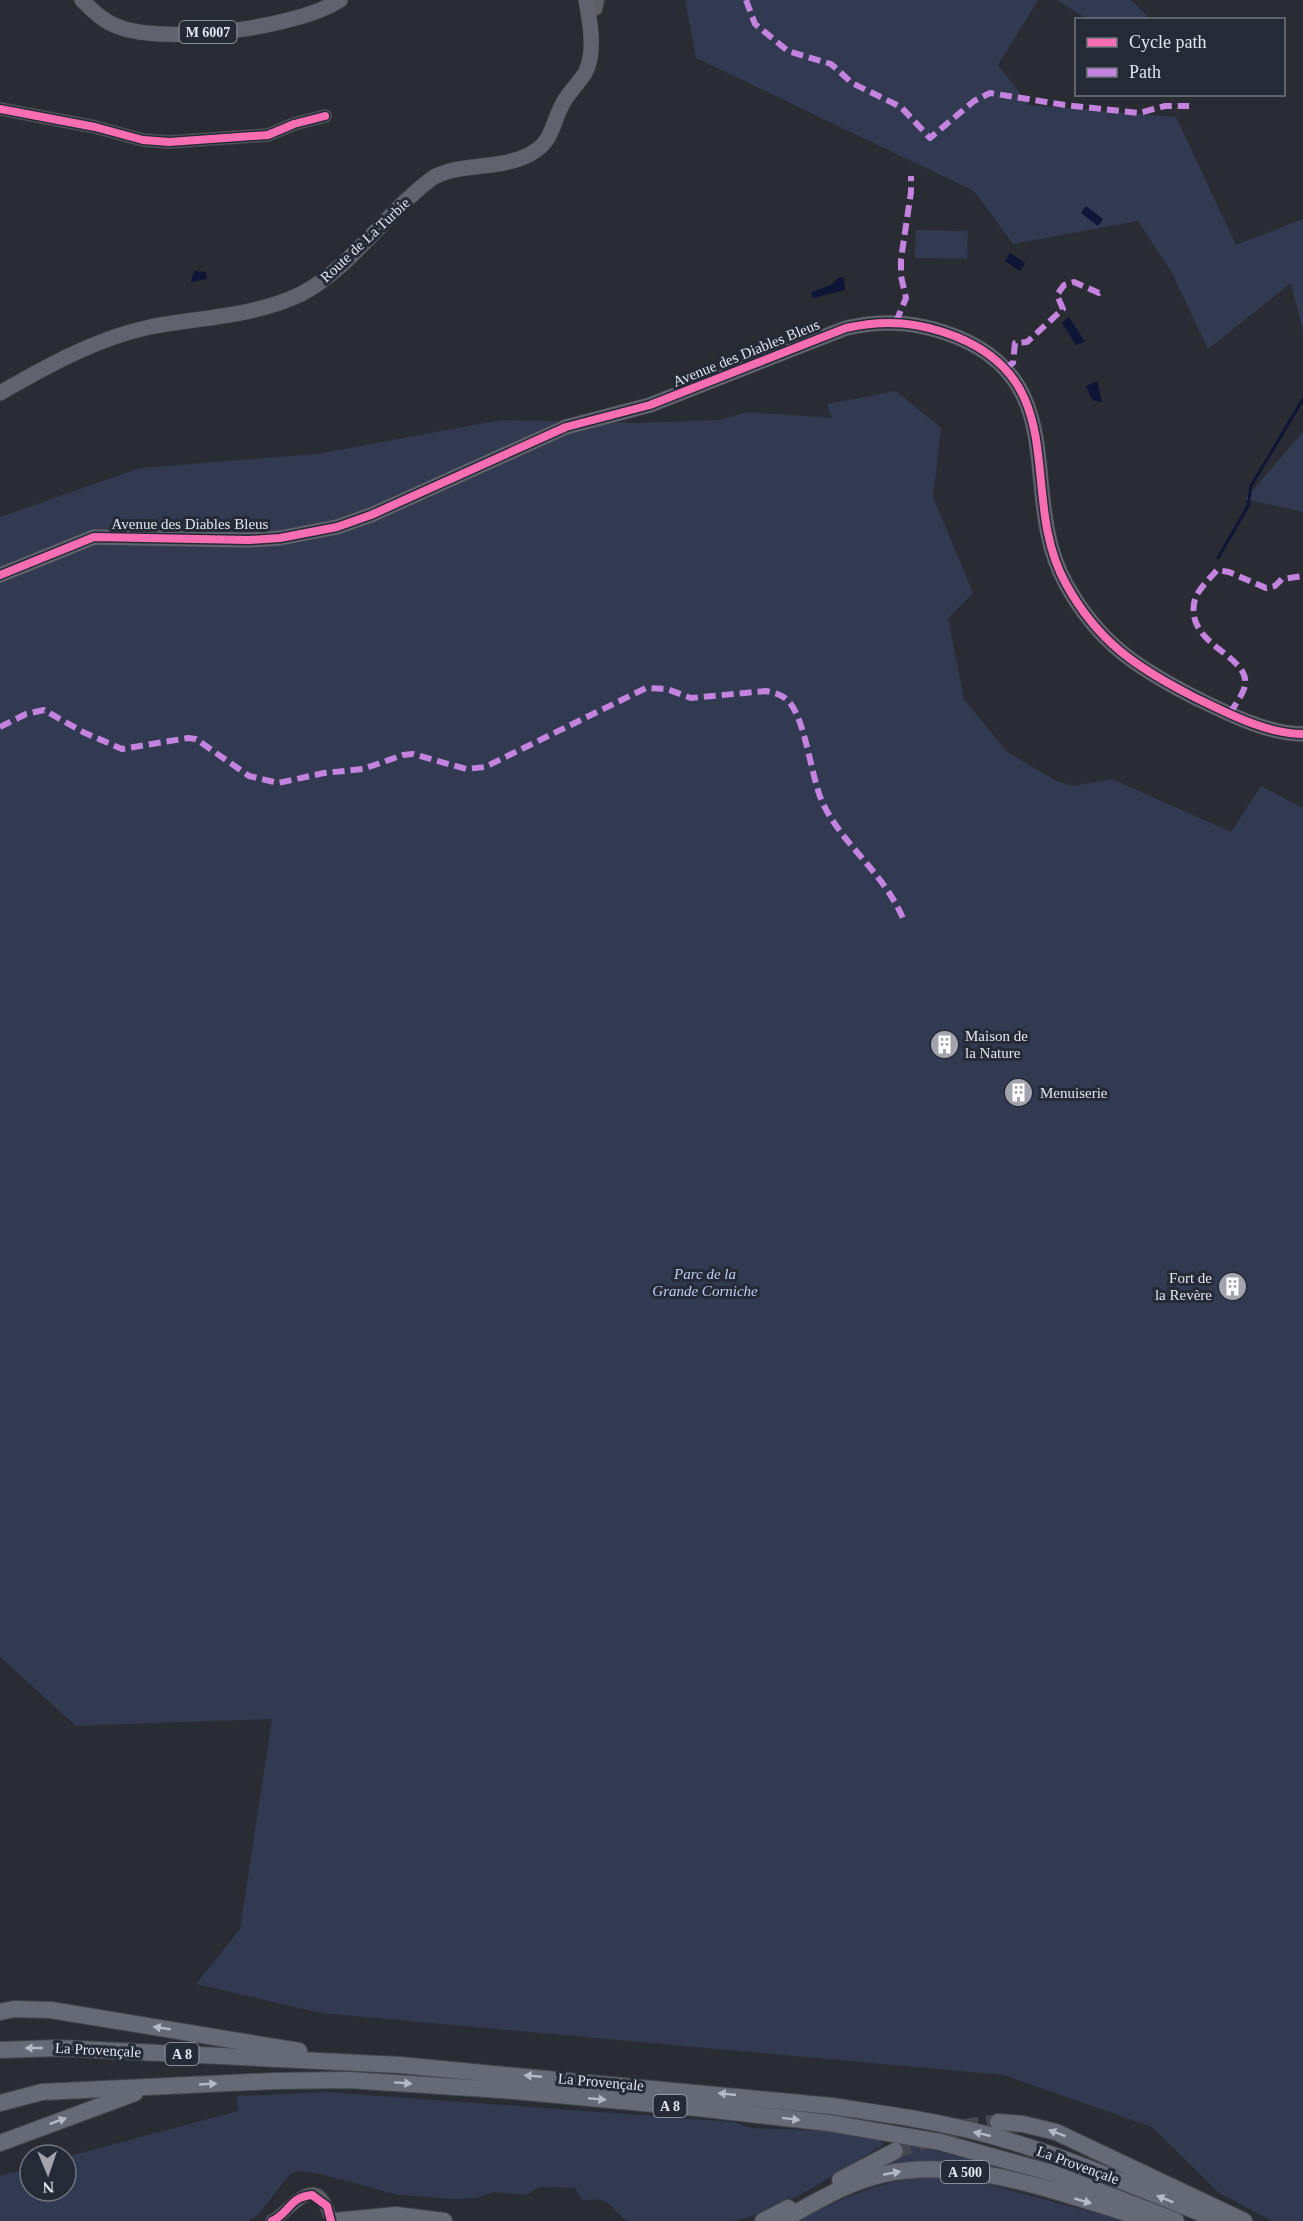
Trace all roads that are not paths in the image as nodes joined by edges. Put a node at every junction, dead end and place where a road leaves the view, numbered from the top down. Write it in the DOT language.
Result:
graph roads {
  1 [pos="82,0"];
  2 [pos="340,0"];
  3 [pos="590,4"];
  4 [pos="0,109"];
  5 [pos="324,116"];
  6 [pos="0,393"];
  7 [pos="0,575"];
  8 [pos="1303,734"];
  9 [pos="0,2012"];
  10 [pos="0,2050"];
  11 [pos="365,2063"];
  12 [pos="150,2087"];
  13 [pos="0,2103"];
  14 [pos="998,2122"];
  15 [pos="0,2143"];
  16 [pos="895,2151"];
  17 [pos="332,2217"];
  18 [pos="272,2221"];
  19 [pos="444,2221"];
  20 [pos="763,2221"];
  21 [pos="781,2221"];
  22 [pos="1153,2221"];
  23 [pos="1176,2221"];
  24 [pos="1220,2221"];
  25 [pos="1244,2221"];
  1 -- 2 [label="main road, M 6007"];
  3 -- 6 [label="main road, Route de La Turbie"];
  4 -- 5 [label="street"];
  7 -- 8 [label="main road, Avenue des Diables Bleus"];
  11 -- 9 [label="highway, one-way"];
  11 -- 10 [label="highway, La Provençale / A 8, one-way"];
  24 -- 11 [label="highway, La Provençale / A 8, one-way"];
  12 -- 13 [label="highway, La Provençale / A 8"];
  15 -- 12 [label="highway, one-way"];
  12 -- 23 [label="highway, La Provençale / A 8, one-way"];
  25 -- 14 [label="highway, one-way"];
  16 -- 20 [label="highway"];
  17 -- 18 [label="street"];
  17 -- 19 [label="highway"];
  21 -- 22 [label="highway, A 500, one-way"];
}
